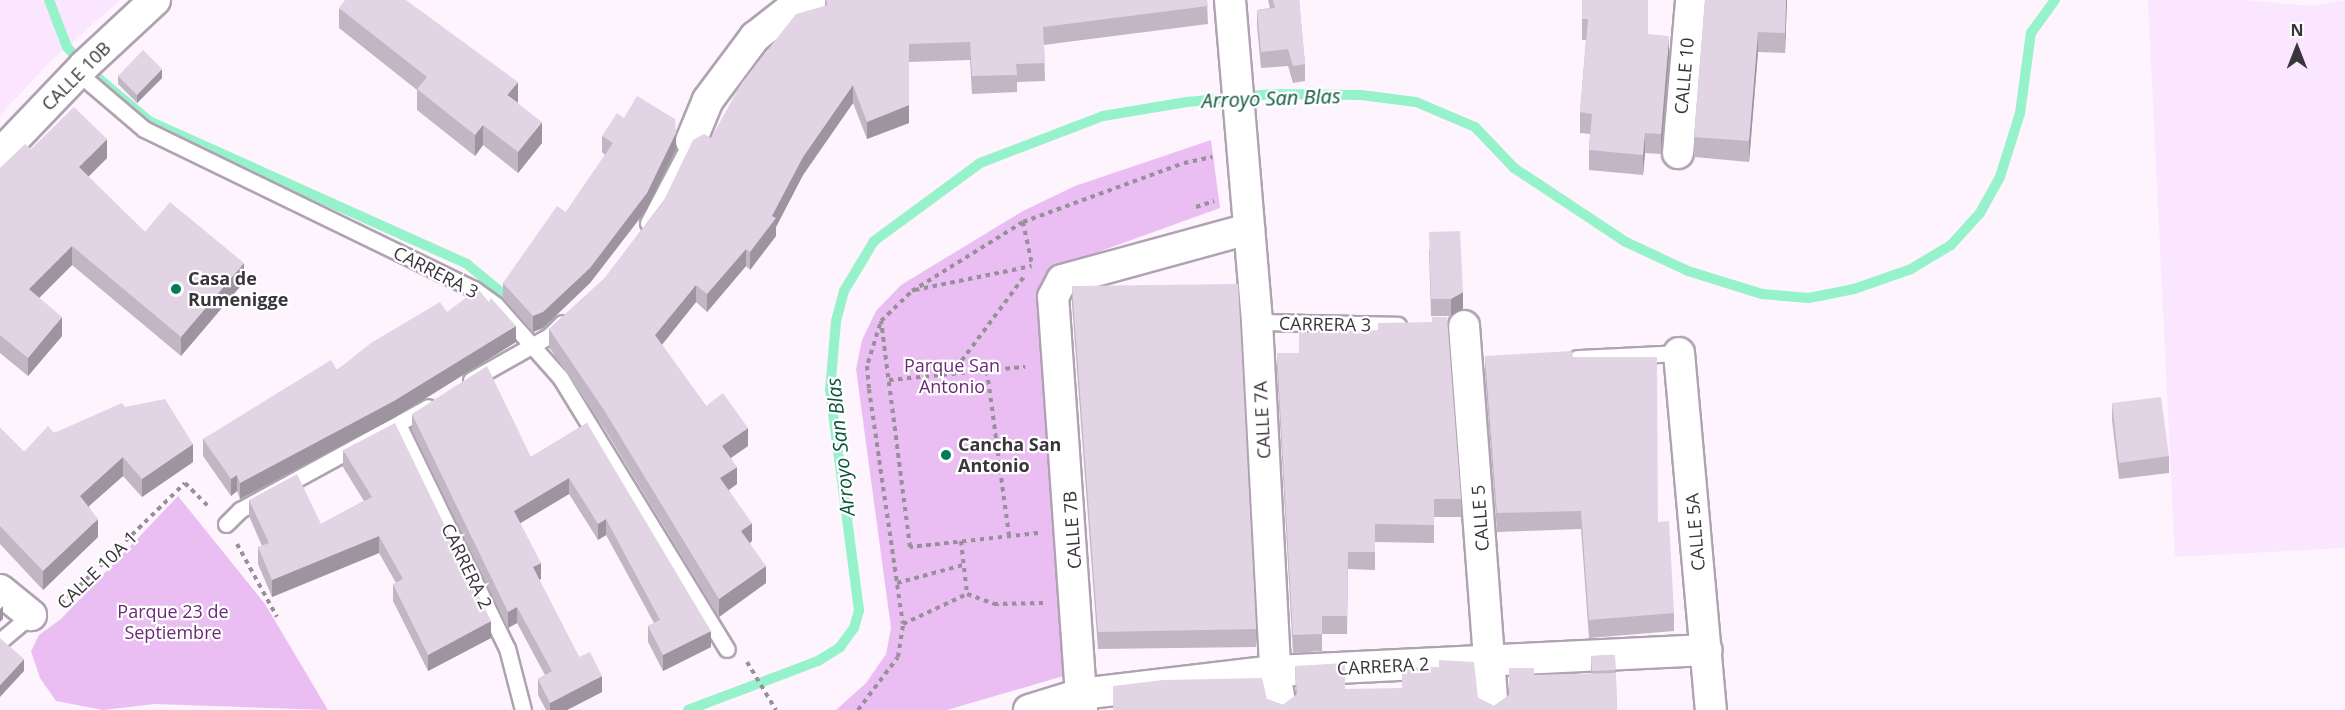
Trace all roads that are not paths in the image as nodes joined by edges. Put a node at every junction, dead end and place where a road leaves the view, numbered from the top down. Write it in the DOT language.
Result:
graph roads {
  1 [pos="155,0"];
  2 [pos="815,0"];
  3 [pos="1230,0"];
  4 [pos="1691,0"];
  5 [pos="77,72"];
  6 [pos="692,141"];
  7 [pos="1678,153"];
  8 [pos="0,154"];
  9 [pos="1249,229"];
  10 [pos="636,239"];
  11 [pos="573,313"];
  12 [pos="1257,322"];
  13 [pos="1418,325"];
  14 [pos="1459,326"];
  15 [pos="533,344"];
  16 [pos="1679,353"];
  17 [pos="1562,359"];
  18 [pos="458,388"];
  19 [pos="438,400"];
  20 [pos="399,426"];
  21 [pos="226,524"];
  22 [pos="0,590"];
  23 [pos="31,615"];
  24 [pos="0,641"];
  25 [pos="727,649"];
  26 [pos="1706,650"];
  27 [pos="1490,661"];
  28 [pos="1275,671"];
  29 [pos="1082,702"];
  30 [pos="523,710"];
  31 [pos="1029,710"];
  32 [pos="1281,710"];
  33 [pos="1494,710"];
  34 [pos="1711,710"];
  1 -- 5 [label="street, CALLE 10B"];
  2 -- 6 [label="street"];
  3 -- 9 [label="street, CALLE 7A"];
  4 -- 7 [label="street, CALLE 10"];
  5 -- 8 [label="street, CALLE 10B"];
  5 -- 15 [label="lane, CARRERA 3"];
  6 -- 10 [label="lane"];
  9 -- 12 [label="street, CALLE 7A"];
  9 -- 29 [label="street, CALLE 7B"];
  11 -- 15 [label="lane"];
  12 -- 13 [label="lane, CARRERA 3"];
  12 -- 28 [label="street, CALLE 7A"];
  14 -- 27 [label="street, CALLE 5"];
  15 -- 18 [label="lane"];
  15 -- 25 [label="lane, CARRERA 3"];
  16 -- 17 [label="lane"];
  16 -- 26 [label="street, CALLE 5A"];
  19 -- 20 [label="lane"];
  20 -- 21 [label="lane"];
  20 -- 30 [label="lane, CARRERA 2"];
  22 -- 23 [label="street"];
  23 -- 24 [label="lane"];
  26 -- 27 [label="street, CARRERA 2"];
  26 -- 34 [label="street, CALLE 5A"];
  27 -- 28 [label="street, CARRERA 2"];
  27 -- 33 [label="street, CALLE 5"];
  28 -- 29 [label="street, CARRERA 2"];
  28 -- 32 [label="street, CALLE 7A"];
  29 -- 31 [label="street, CARRERA 2"];
}
